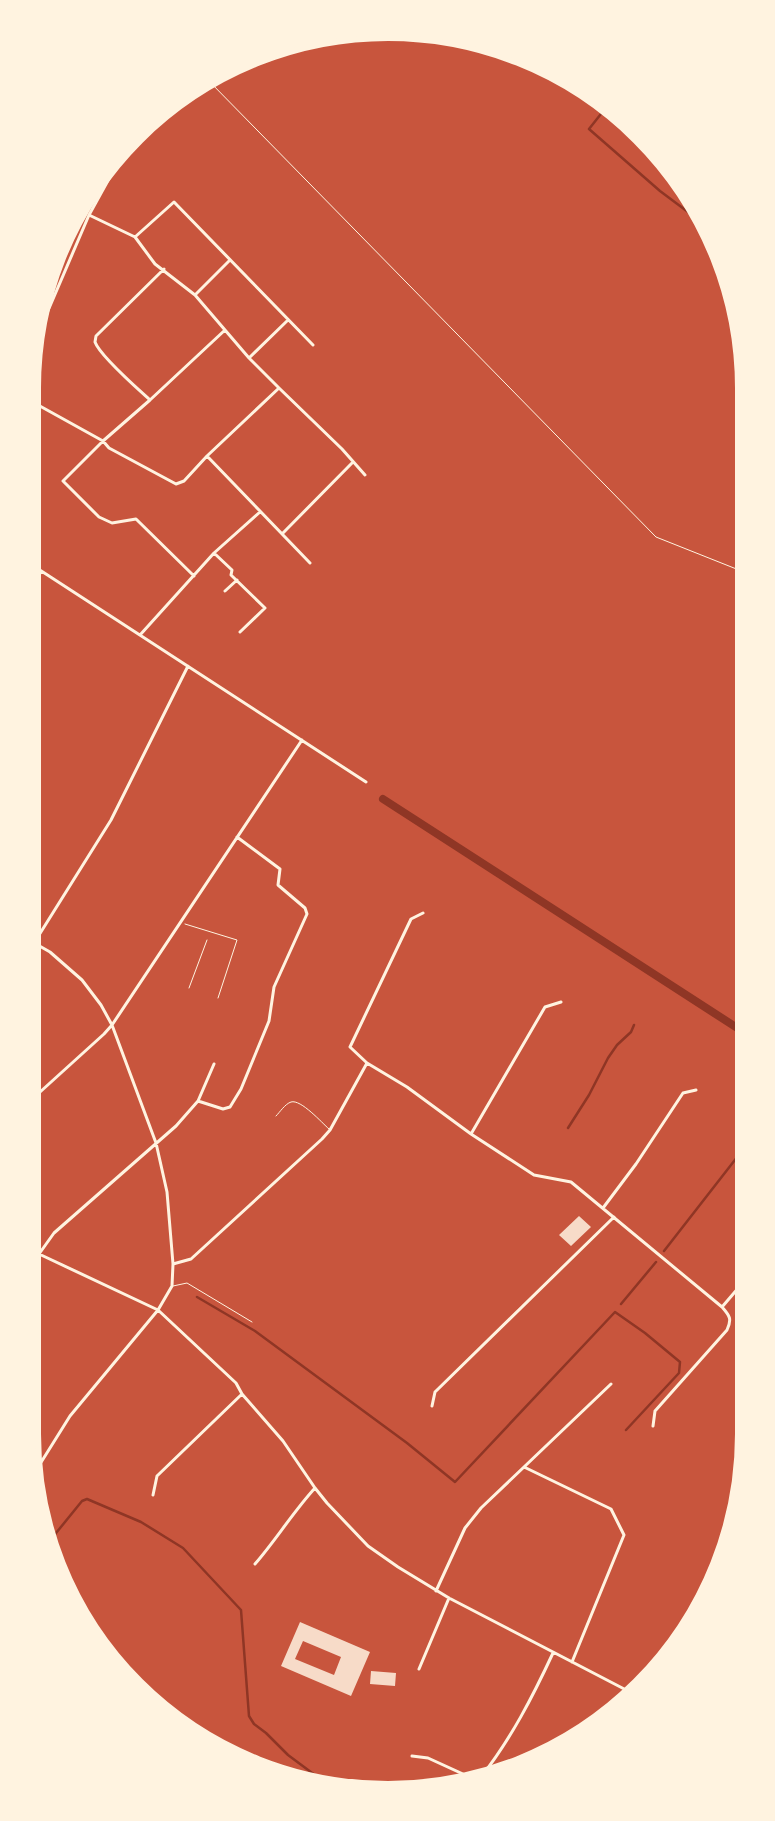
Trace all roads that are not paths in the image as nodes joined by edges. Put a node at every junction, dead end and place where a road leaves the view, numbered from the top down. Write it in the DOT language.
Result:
graph roads {
  1 [pos="115,168"];
  2 [pos="89,215"];
  3 [pos="135,237"];
  4 [pos="230,260"];
  5 [pos="164,269"];
  6 [pos="195,295"];
  7 [pos="288,320"];
  8 [pos="44,321"];
  9 [pos="225,330"];
  10 [pos="313,344"];
  11 [pos="250,358"];
  12 [pos="279,388"];
  13 [pos="150,400"];
  14 [pos="38,405"];
  15 [pos="103,441"];
  16 [pos="207,456"];
  17 [pos="353,462"];
  18 [pos="366,475"];
  19 [pos="260,512"];
  20 [pos="282,534"];
  21 [pos="214,554"];
  22 [pos="310,563"];
  23 [pos="38,569"];
  24 [pos="41,571"];
  25 [pos="194,576"];
  26 [pos="38,578"];
  27 [pos="237,580"];
  28 [pos="225,592"];
  29 [pos="240,632"];
  30 [pos="140,635"];
  31 [pos="188,666"];
  32 [pos="302,740"];
  33 [pos="366,782"];
  34 [pos="237,837"];
  35 [pos="423,913"];
  36 [pos="38,937"];
  37 [pos="38,945"];
  38 [pos="561,1002"];
  39 [pos="112,1025"];
  40 [pos="367,1063"];
  41 [pos="214,1064"];
  42 [pos="696,1090"];
  43 [pos="38,1094"];
  44 [pos="198,1101"];
  45 [pos="276,1116"];
  46 [pos="330,1130"];
  47 [pos="471,1134"];
  48 [pos="156,1143"];
  49 [pos="603,1208"];
  50 [pos="614,1217"];
  51 [pos="40,1254"];
  52 [pos="38,1257"];
  53 [pos="173,1264"];
  54 [pos="172,1286"];
  55 [pos="738,1288"];
  56 [pos="722,1307"];
  57 [pos="158,1310"];
  58 [pos="252,1322"];
  59 [pos="611,1384"];
  60 [pos="242,1394"];
  61 [pos="432,1406"];
  62 [pos="652,1426"];
  63 [pos="39,1466"];
  64 [pos="524,1466"];
  65 [pos="315,1488"];
  66 [pos="153,1495"];
  67 [pos="255,1564"];
  68 [pos="436,1590"];
  69 [pos="449,1598"];
  70 [pos="553,1652"];
  71 [pos="572,1662"];
  72 [pos="419,1668"];
  73 [pos="626,1690"];
  74 [pos="412,1756"];
  75 [pos="486,1769"];
  76 [pos="465,1775"];
  1 -- 2 [label="street"];
  2 -- 3 [label="street"];
  2 -- 8 [label="street"];
  3 -- 4 [label="street"];
  3 -- 5 [label="street"];
  4 -- 6 [label="street"];
  4 -- 7 [label="street"];
  5 -- 6 [label="street"];
  5 -- 13 [label="street"];
  6 -- 9 [label="street"];
  7 -- 10 [label="street"];
  7 -- 11 [label="street"];
  9 -- 11 [label="street"];
  9 -- 13 [label="street"];
  11 -- 12 [label="street"];
  12 -- 16 [label="street"];
  12 -- 17 [label="street"];
  13 -- 15 [label="street"];
  14 -- 15 [label="street"];
  15 -- 16 [label="street"];
  15 -- 25 [label="street"];
  16 -- 19 [label="street"];
  17 -- 18 [label="street"];
  17 -- 20 [label="street"];
  19 -- 20 [label="street"];
  19 -- 21 [label="street"];
  20 -- 22 [label="street"];
  21 -- 25 [label="street"];
  21 -- 27 [label="street"];
  23 -- 24 [label="street"];
  24 -- 26 [label="street"];
  24 -- 30 [label="street"];
  25 -- 30 [label="street"];
  27 -- 28 [label="street"];
  27 -- 29 [label="street"];
  30 -- 31 [label="street"];
  31 -- 32 [label="street"];
  31 -- 36 [label="street"];
  32 -- 33 [label="street"];
  32 -- 34 [label="street"];
  34 -- 39 [label="street"];
  34 -- 44 [label="street"];
  35 -- 40 [label="street"];
  37 -- 39 [label="street"];
  38 -- 47 [label="street"];
  39 -- 43 [label="street"];
  39 -- 48 [label="street"];
  40 -- 46 [label="street"];
  40 -- 47 [label="street"];
  41 -- 44 [label="street"];
  42 -- 49 [label="street"];
  44 -- 48 [label="street"];
  45 -- 46 [label="lane"];
  46 -- 53 [label="street"];
  47 -- 49 [label="street"];
  48 -- 51 [label="street"];
  48 -- 53 [label="street"];
  49 -- 50 [label="street"];
  50 -- 56 [label="street"];
  50 -- 61 [label="street"];
  51 -- 52 [label="street"];
  51 -- 57 [label="street"];
  53 -- 54 [label="street"];
  54 -- 57 [label="street"];
  54 -- 58 [label="lane"];
  55 -- 56 [label="street"];
  56 -- 62 [label="street"];
  57 -- 60 [label="street"];
  57 -- 63 [label="street"];
  59 -- 64 [label="street"];
  60 -- 65 [label="street"];
  60 -- 66 [label="street"];
  64 -- 68 [label="street"];
  64 -- 71 [label="street"];
  65 -- 67 [label="street"];
  65 -- 68 [label="street"];
  68 -- 69 [label="street"];
  69 -- 70 [label="street"];
  69 -- 72 [label="street"];
  70 -- 71 [label="street"];
  70 -- 75 [label="street"];
  71 -- 73 [label="street"];
  74 -- 76 [label="street"];
}
